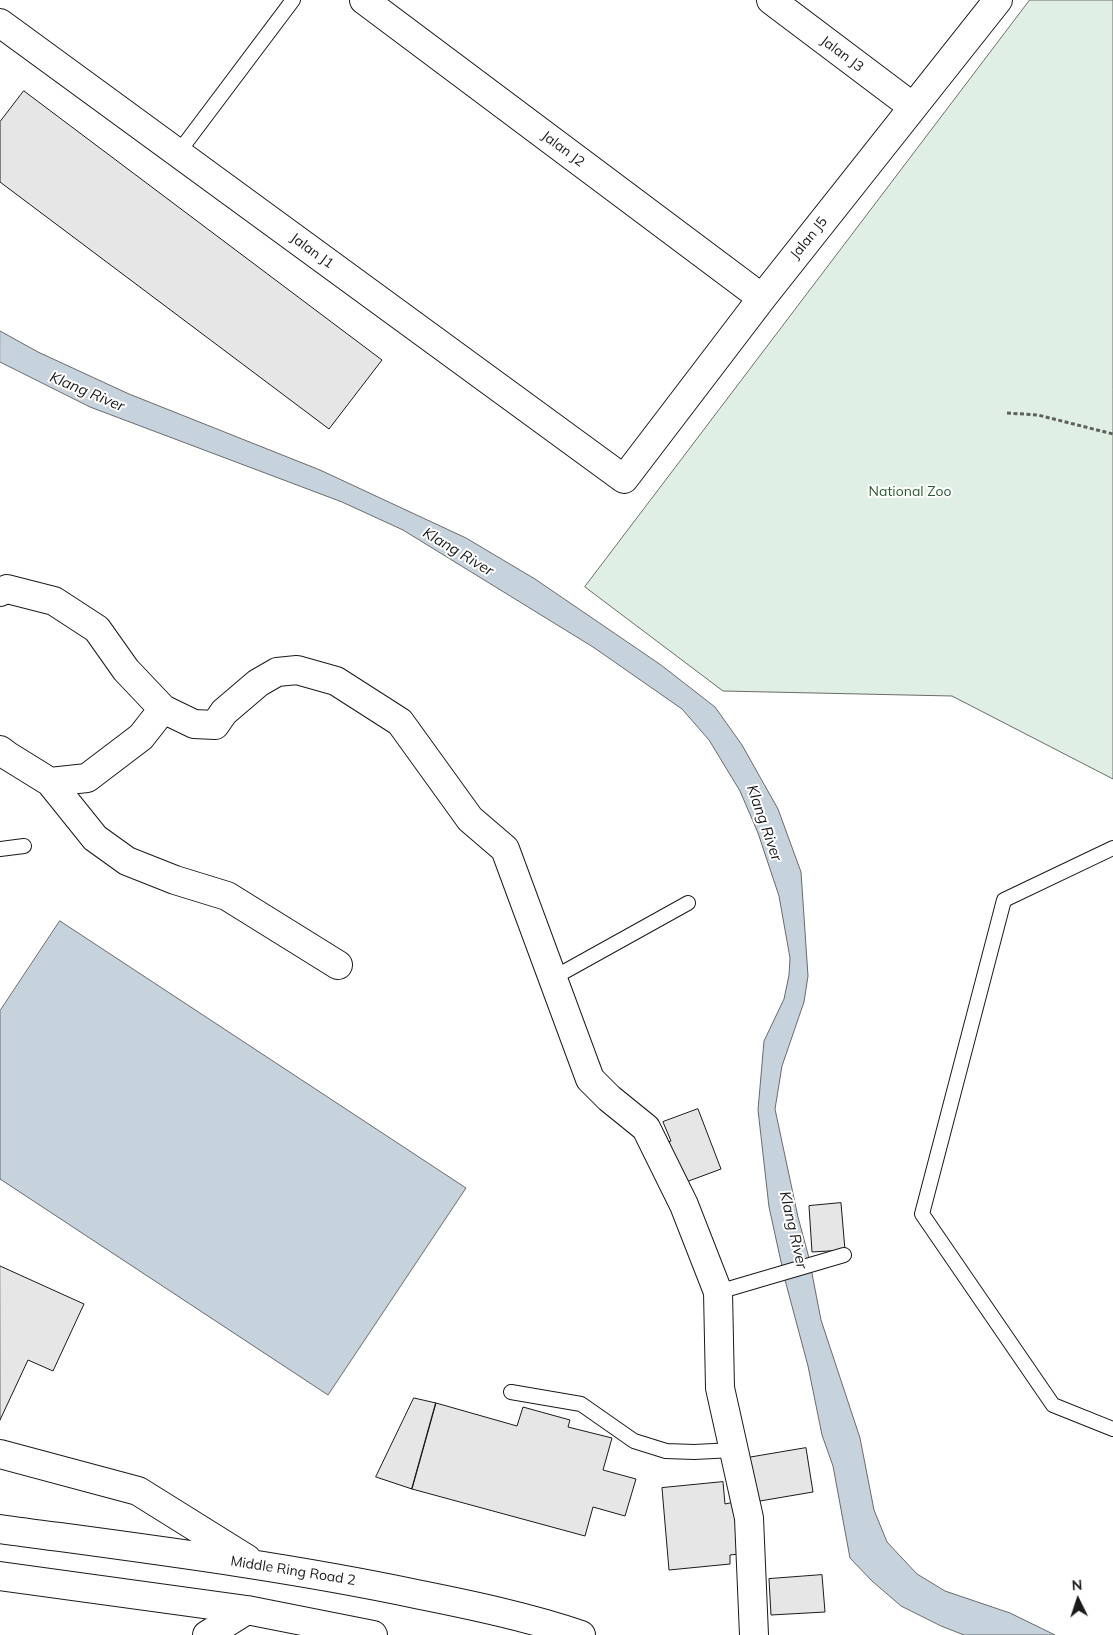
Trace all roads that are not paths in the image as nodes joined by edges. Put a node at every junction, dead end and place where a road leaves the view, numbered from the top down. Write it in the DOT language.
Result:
graph roads {
  1 [pos="293,0"];
  2 [pos="364,0"];
  3 [pos="770,0"];
  4 [pos="998,0"];
  5 [pos="0,23"];
  6 [pos="914,107"];
  7 [pos="178,153"];
  8 [pos="762,298"];
  9 [pos="624,479"];
  10 [pos="0,592"];
  11 [pos="163,709"];
  12 [pos="0,750"];
  13 [pos="50,782"];
  14 [pos="24,846"];
  15 [pos="1113,848"];
  16 [pos="0,849"];
  17 [pos="688,903"];
  18 [pos="338,965"];
  19 [pos="553,978"];
  20 [pos="844,1255"];
  21 [pos="718,1292"];
  22 [pos="511,1392"];
  23 [pos="1113,1429"];
  24 [pos="734,1450"];
  25 [pos="0,1454"];
  26 [pos="0,1529"];
  27 [pos="255,1564"];
  28 [pos="0,1576"];
  29 [pos="247,1610"];
  30 [pos="360,1633"];
  31 [pos="207,1635"];
  32 [pos="581,1635"];
  33 [pos="754,1635"];
  1 -- 7 [label="lane"];
  2 -- 8 [label="main road, Jalan J2"];
  3 -- 6 [label="main road, Jalan J3"];
  4 -- 6 [label="main road, Jalan J5"];
  5 -- 7 [label="main road, Jalan J1"];
  6 -- 8 [label="main road, Jalan J5"];
  7 -- 9 [label="main road, Jalan J1"];
  8 -- 9 [label="main road, Jalan J5"];
  10 -- 11 [label="main road"];
  11 -- 13 [label="main road"];
  11 -- 19 [label="main road"];
  12 -- 13 [label="main road"];
  13 -- 18 [label="main road"];
  14 -- 16 [label="lane"];
  15 -- 23 [label="lane"];
  17 -- 19 [label="lane"];
  19 -- 21 [label="main road"];
  20 -- 21 [label="lane"];
  21 -- 24 [label="main road"];
  22 -- 24 [label="lane"];
  24 -- 33 [label="main road"];
  25 -- 27 [label="main road"];
  26 -- 27 [label="main road, Middle Ring Road 2"];
  27 -- 32 [label="main road, Middle Ring Road 2"];
  28 -- 29 [label="main road"];
  29 -- 30 [label="main road"];
  29 -- 31 [label="main road"];
}
